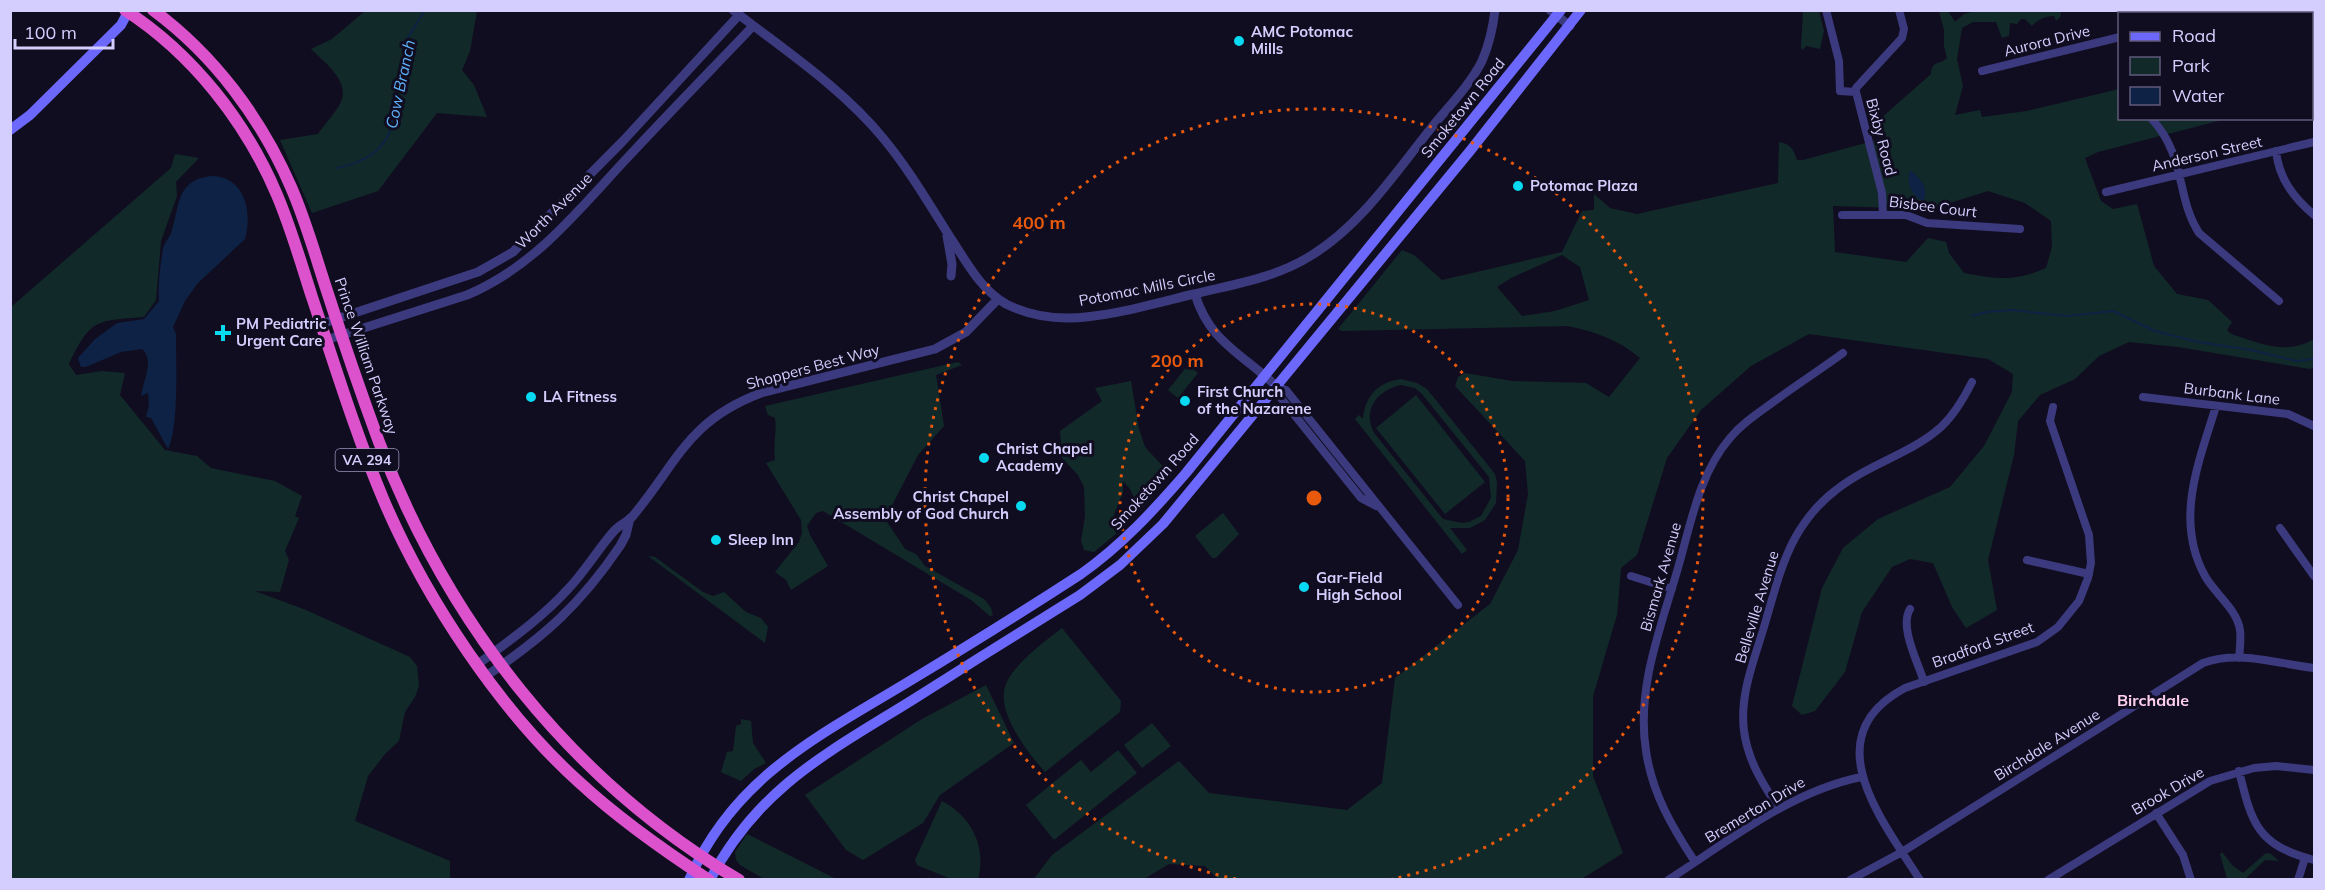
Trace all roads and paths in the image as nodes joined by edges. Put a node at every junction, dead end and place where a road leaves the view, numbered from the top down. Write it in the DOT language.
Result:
graph roads {
  1 [pos="153,10"];
  2 [pos="1495,10"];
  3 [pos="1826,10"];
  4 [pos="1899,10"];
  5 [pos="127,11"];
  6 [pos="1558,12"];
  7 [pos="736,13"];
  8 [pos="1575,18"];
  9 [pos="753,26"];
  10 [pos="2118,37"];
  11 [pos="1982,71"];
  12 [pos="1856,92"];
  13 [pos="2153,120"];
  14 [pos="10,130"];
  15 [pos="2314,142"];
  16 [pos="2276,152"];
  17 [pos="2180,174"];
  18 [pos="2106,192"];
  19 [pos="1398,212"];
  20 [pos="1842,215"];
  21 [pos="1882,215"];
  22 [pos="2314,215"];
  23 [pos="1410,223"];
  24 [pos="2020,229"];
  25 [pos="946,231"];
  26 [pos="951,276"];
  27 [pos="1195,294"];
  28 [pos="998,299"];
  29 [pos="2278,301"];
  30 [pos="336,319"];
  31 [pos="321,324"];
  32 [pos="342,335"];
  33 [pos="326,340"];
  34 [pos="1843,353"];
  35 [pos="1265,375"];
  36 [pos="1972,382"];
  37 [pos="1277,387"];
  38 [pos="2143,397"];
  39 [pos="2216,406"];
  40 [pos="2053,407"];
  41 [pos="2314,426"];
  42 [pos="630,519"];
  43 [pos="2280,528"];
  44 [pos="2027,560"];
  45 [pos="2089,574"];
  46 [pos="1630,576"];
  47 [pos="2314,576"];
  48 [pos="1071,580"];
  49 [pos="1672,589"];
  50 [pos="1080,595"];
  51 [pos="1458,605"];
  52 [pos="1910,609"];
  53 [pos="492,654"];
  54 [pos="2240,658"];
  55 [pos="478,664"];
  56 [pos="501,666"];
  57 [pos="2314,668"];
  58 [pos="486,676"];
  59 [pos="1924,682"];
  60 [pos="2314,770"];
  61 [pos="2239,771"];
  62 [pos="1861,777"];
  63 [pos="1779,809"];
  64 [pos="2156,813"];
  65 [pos="1902,852"];
  66 [pos="701,855"];
  67 [pos="2305,858"];
  68 [pos="2314,861"];
  69 [pos="1695,862"];
  70 [pos="717,866"];
  71 [pos="692,875"];
  72 [pos="709,879"];
  73 [pos="739,879"];
  74 [pos="1668,879"];
  75 [pos="1850,879"];
  76 [pos="1920,879"];
  77 [pos="2048,879"];
  78 [pos="2191,879"];
  79 [pos="2298,879"];
  1 -- 30 [label="highway, Prince William Parkway / VA 294"];
  2 -- 27 [label="street, Potomac Mills Circle"];
  3 -- 12 [label="street, Bixby Road"];
  4 -- 12 [label="street"];
  5 -- 14 [label="main road"];
  5 -- 31 [label="highway, VA 294"];
  6 -- 8 [label="street"];
  6 -- 19 [label="main road, Smoketown Road"];
  7 -- 9 [label="street, Potomac Mills Circle"];
  7 -- 30 [label="street, Worth Avenue"];
  8 -- 23 [label="main road, Smoketown Road"];
  9 -- 25 [label="street, Potomac Mills Circle"];
  9 -- 32 [label="street, Worth Avenue"];
  10 -- 11 [label="street, Aurora Drive"];
  12 -- 21 [label="street, Bixby Road"];
  13 -- 17 [label="street"];
  15 -- 16 [label="street, Anderson Street"];
  16 -- 17 [label="street, Anderson Street"];
  16 -- 22 [label="street"];
  17 -- 18 [label="street, Anderson Street"];
  17 -- 29 [label="street"];
  19 -- 23 [label="main road"];
  19 -- 35 [label="main road, Smoketown Road"];
  20 -- 21 [label="street, Bisbee Court"];
  21 -- 24 [label="street, Bisbee Court"];
  23 -- 37 [label="main road, Smoketown Road"];
  25 -- 26 [label="street"];
  25 -- 28 [label="street, Potomac Mills Circle"];
  27 -- 28 [label="street, Potomac Mills Circle"];
  27 -- 35 [label="street"];
  28 -- 42 [label="street, Shoppers Best Way"];
  30 -- 31 [label="street, Worth Avenue"];
  30 -- 32 [label="highway, Prince William Parkway / VA 294"];
  31 -- 33 [label="highway, VA 294"];
  32 -- 33 [label="street, Worth Avenue"];
  32 -- 53 [label="highway, Prince William Parkway / VA 294"];
  33 -- 55 [label="highway, VA 294"];
  34 -- 49 [label="street, Bismark Avenue"];
  35 -- 37 [label="street"];
  35 -- 48 [label="main road, Smoketown Road"];
  36 -- 63 [label="street, Belleville Avenue"];
  37 -- 50 [label="main road, Smoketown Road"];
  37 -- 51 [label="street"];
  38 -- 39 [label="street, Burbank Lane"];
  39 -- 41 [label="street, Burbank Lane"];
  39 -- 54 [label="street"];
  40 -- 45 [label="street, Bradford Street"];
  42 -- 53 [label="street, Shoppers Best Way"];
  42 -- 56 [label="street, Shoppers Best Way"];
  43 -- 47 [label="street"];
  44 -- 45 [label="street"];
  45 -- 59 [label="street, Bradford Street"];
  46 -- 49 [label="street"];
  48 -- 50 [label="main road"];
  48 -- 66 [label="main road, Smoketown Road"];
  49 -- 69 [label="street, Bismark Avenue"];
  50 -- 70 [label="main road, Smoketown Road"];
  52 -- 59 [label="street"];
  53 -- 55 [label="street, Shoppers Best Way"];
  53 -- 56 [label="highway, Prince William Parkway / VA 294"];
  54 -- 57 [label="street, Birchdale Avenue"];
  54 -- 65 [label="street, Birchdale Avenue"];
  55 -- 58 [label="highway, VA 294"];
  56 -- 58 [label="street, Shoppers Best Way"];
  56 -- 66 [label="highway, Prince William Parkway / VA 294"];
  58 -- 71 [label="highway, VA 294"];
  59 -- 62 [label="street, Bradford Street"];
  60 -- 61 [label="street, Brook Drive"];
  61 -- 64 [label="street, Brook Drive"];
  61 -- 67 [label="street"];
  62 -- 63 [label="street, Bremerton Drive"];
  62 -- 65 [label="street, Bradford Street"];
  63 -- 69 [label="street, Bremerton Drive"];
  64 -- 77 [label="street, Brook Drive"];
  64 -- 78 [label="street"];
  65 -- 75 [label="street, Birchdale Avenue"];
  65 -- 76 [label="street, Bradford Street"];
  66 -- 70 [label="highway, Prince William Parkway / VA 294"];
  66 -- 71 [label="main road, Smoketown Road"];
  67 -- 68 [label="street"];
  67 -- 79 [label="street"];
  69 -- 74 [label="street, Bremerton Drive"];
  70 -- 72 [label="main road, Smoketown Road"];
  70 -- 73 [label="highway, Prince William Parkway / VA 294"];
  71 -- 72 [label="highway, VA 294"];
}
